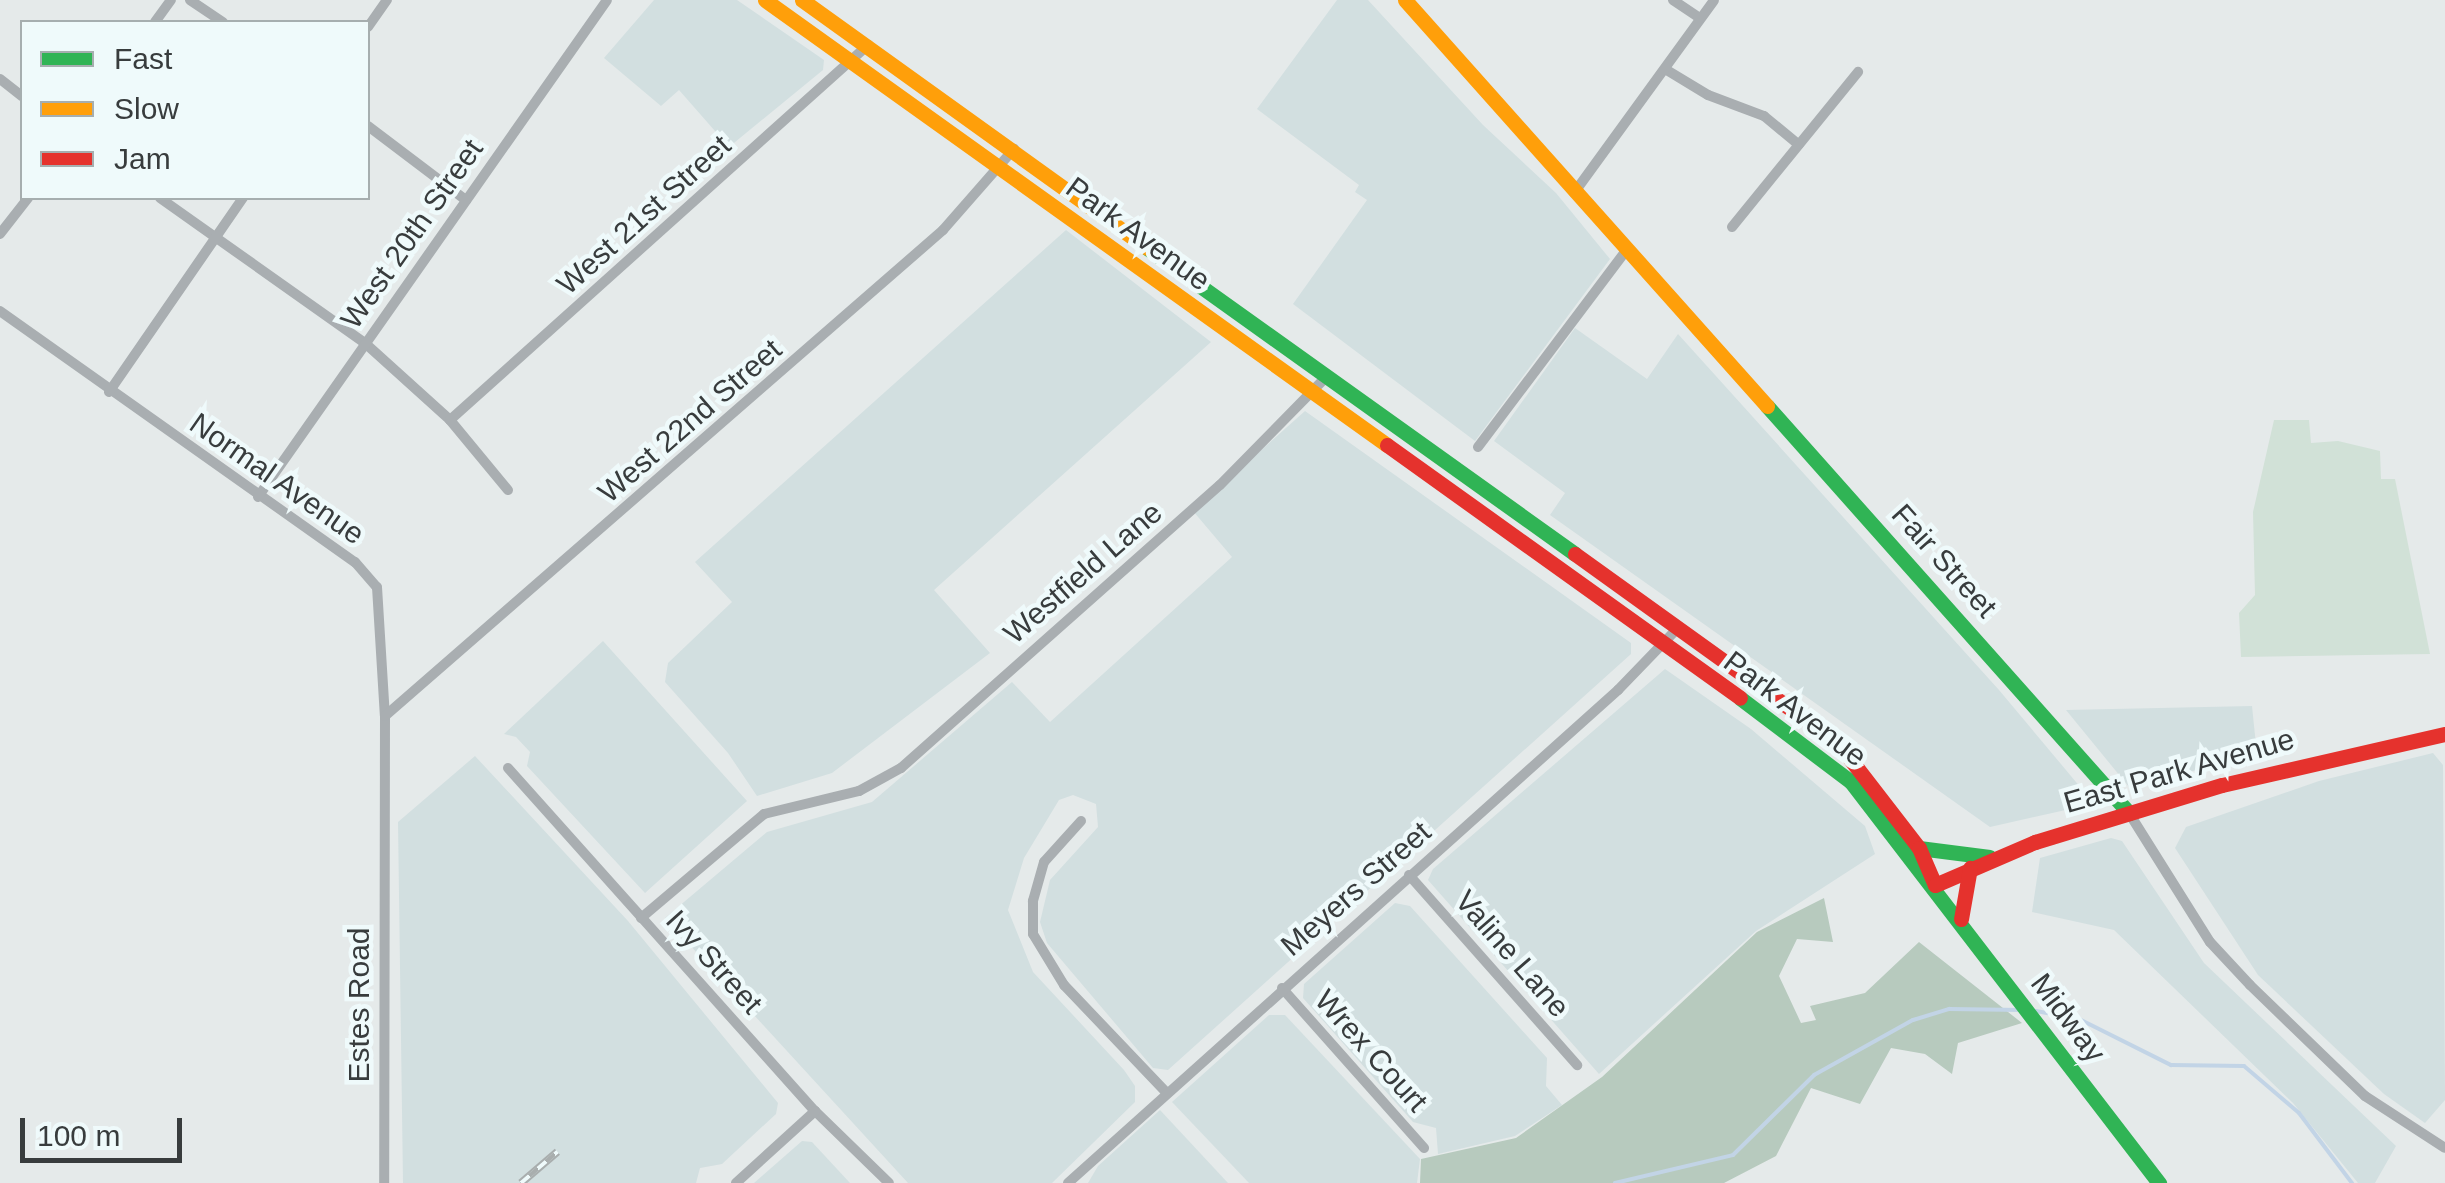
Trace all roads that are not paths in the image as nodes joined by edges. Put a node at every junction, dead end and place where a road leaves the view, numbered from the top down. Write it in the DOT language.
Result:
graph roads {
  1 [pos="190,0"];
  2 [pos="387,0"];
  3 [pos="607,0"];
  4 [pos="765,0"];
  5 [pos="802,0"];
  6 [pos="1405,0"];
  7 [pos="1672,0"];
  8 [pos="1714,0"];
  9 [pos="1700,18"];
  10 [pos="220,20"];
  11 [pos="370,24"];
  12 [pos="868,44"];
  13 [pos="853,62"];
  14 [pos="1665,69"];
  15 [pos="1858,72"];
  16 [pos="0,79"];
  17 [pos="20,94"];
  18 [pos="370,128"];
  19 [pos="1799,145"];
  20 [pos="1014,148"];
  21 [pos="999,168"];
  22 [pos="1574,193"];
  23 [pos="26,200"];
  24 [pos="163,200"];
  25 [pos="242,200"];
  26 [pos="466,200"];
  27 [pos="1732,227"];
  28 [pos="0,234"];
  29 [pos="214,238"];
  30 [pos="1627,249"];
  31 [pos="0,311"];
  32 [pos="366,344"];
  33 [pos="1327,376"];
  34 [pos="109,392"];
  35 [pos="1314,394"];
  36 [pos="450,420"];
  37 [pos="1478,447"];
  38 [pos="508,490"];
  39 [pos="258,496"];
  40 [pos="1676,630"];
  41 [pos="1663,646"];
  42 [pos="386,716"];
  43 [pos="2445,734"];
  44 [pos="508,768"];
  45 [pos="2129,813"];
  46 [pos="1081,820"];
  47 [pos="1919,848"];
  48 [pos="1992,858"];
  49 [pos="1970,868"];
  50 [pos="1409,875"];
  51 [pos="1935,884"];
  52 [pos="384,886"];
  53 [pos="641,918"];
  54 [pos="1960,919"];
  55 [pos="1282,988"];
  56 [pos="1576,1066"];
  57 [pos="1165,1091"];
  58 [pos="815,1111"];
  59 [pos="2444,1146"];
  60 [pos="1424,1148"];
  61 [pos="384,1183"];
  62 [pos="736,1183"];
  63 [pos="889,1183"];
  64 [pos="1068,1183"];
  65 [pos="2158,1183"];
  1 -- 10 [label="street"];
  2 -- 11 [label="street"];
  3 -- 26 [label="street, West 20th Street"];
  4 -- 13 [label="main road, Park Avenue"];
  5 -- 12 [label="main road, Park Avenue"];
  6 -- 22 [label="main road, Fair Street"];
  7 -- 9 [label="street"];
  8 -- 9 [label="street"];
  9 -- 14 [label="street"];
  12 -- 13 [label="street, West 21st Street"];
  12 -- 20 [label="main road, Park Avenue"];
  13 -- 21 [label="main road, Park Avenue"];
  13 -- 36 [label="street, West 21st Street"];
  14 -- 19 [label="street"];
  14 -- 22 [label="street"];
  15 -- 19 [label="street"];
  16 -- 17 [label="street"];
  18 -- 26 [label="street"];
  19 -- 27 [label="street"];
  20 -- 21 [label="street, West 22nd Street"];
  20 -- 33 [label="main road, Park Avenue"];
  21 -- 35 [label="main road, Park Avenue"];
  21 -- 42 [label="street, West 22nd Street"];
  22 -- 30 [label="main road, Fair Street"];
  23 -- 28 [label="street"];
  24 -- 29 [label="street"];
  25 -- 29 [label="street"];
  26 -- 32 [label="street, West 20th Street"];
  29 -- 32 [label="street"];
  29 -- 34 [label="street"];
  30 -- 37 [label="street"];
  30 -- 45 [label="main road, Fair Street"];
  31 -- 34 [label="street, Normal Avenue"];
  32 -- 36 [label="street"];
  32 -- 39 [label="street, West 20th Street"];
  33 -- 35 [label="street, Westfield Lane"];
  33 -- 40 [label="main road, Park Avenue"];
  34 -- 39 [label="street, Normal Avenue"];
  35 -- 41 [label="main road, Park Avenue"];
  35 -- 53 [label="street, Westfield Lane"];
  36 -- 38 [label="street"];
  39 -- 42 [label="street, Normal Avenue"];
  40 -- 41 [label="street, Meyers Street"];
  40 -- 47 [label="main road, Park Avenue"];
  41 -- 50 [label="street, Meyers Street"];
  41 -- 51 [label="main road, Park Avenue"];
  42 -- 52 [label="street, Normal Avenue"];
  43 -- 45 [label="main road, East Park Avenue"];
  44 -- 53 [label="street, Ivy Street"];
  45 -- 48 [label="main road, East Park Avenue"];
  45 -- 59 [label="street, Fair Street"];
  46 -- 57 [label="street"];
  47 -- 48 [label="main road"];
  47 -- 51 [label="main road, Park Avenue"];
  48 -- 49 [label="main road, East Park Avenue"];
  49 -- 51 [label="main road, East Park Avenue"];
  49 -- 54 [label="main road"];
  50 -- 55 [label="street, Meyers Street"];
  50 -- 56 [label="street, Valine Lane"];
  51 -- 54 [label="main road, Midway"];
  52 -- 61 [label="street, Estes Road"];
  53 -- 58 [label="street, Ivy Street"];
  54 -- 65 [label="main road, Midway"];
  55 -- 57 [label="street, Meyers Street"];
  55 -- 60 [label="street, Wrex Court"];
  57 -- 64 [label="street, Meyers Street"];
  58 -- 62 [label="street"];
  58 -- 63 [label="street, Ivy Street"];
}
